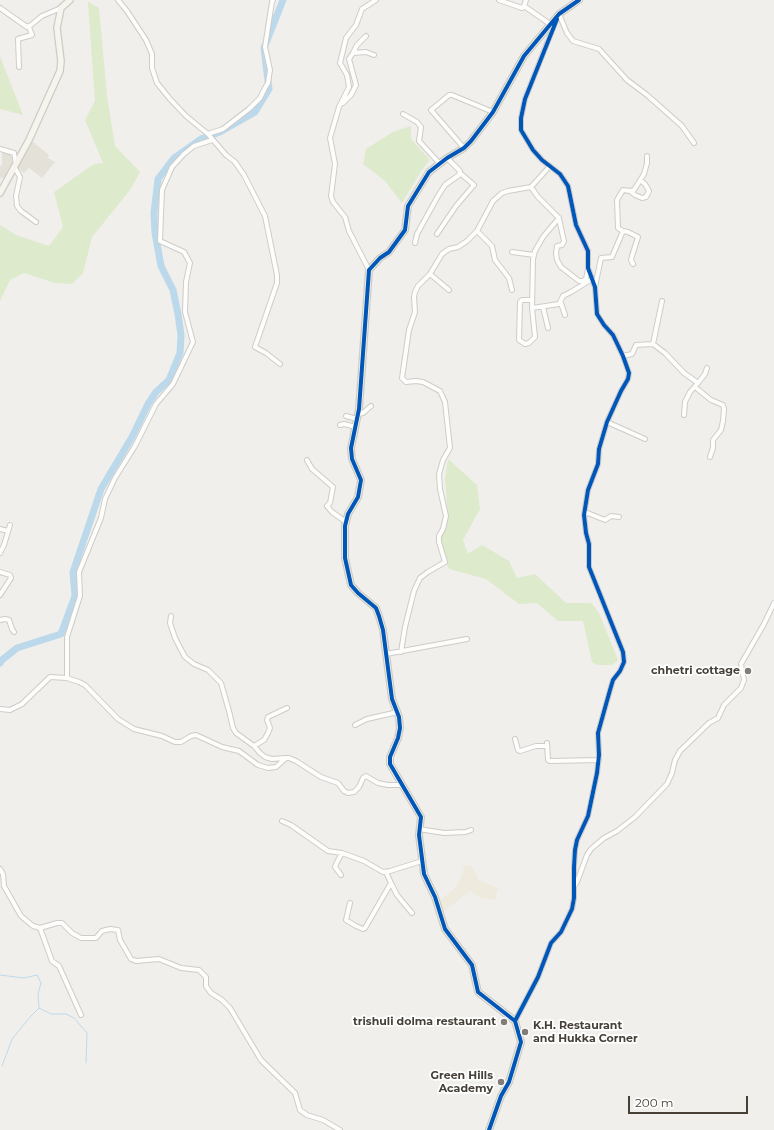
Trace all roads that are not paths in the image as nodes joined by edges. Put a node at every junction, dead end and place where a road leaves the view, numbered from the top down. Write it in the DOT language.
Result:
graph roads {
  1 [pos="70,0"];
  2 [pos="118,0"];
  3 [pos="273,0"];
  4 [pos="376,0"];
  5 [pos="499,0"];
  6 [pos="526,0"];
  7 [pos="579,0"];
  8 [pos="524,6"];
  9 [pos="0,8"];
  10 [pos="61,8"];
  11 [pos="559,14"];
  12 [pos="550,24"];
  13 [pos="29,27"];
  14 [pos="366,36"];
  15 [pos="353,53"];
  16 [pos="374,55"];
  17 [pos="19,67"];
  18 [pos="339,107"];
  19 [pos="493,112"];
  20 [pos="403,114"];
  21 [pos="210,137"];
  22 [pos="694,143"];
  23 [pos="464,148"];
  24 [pos="0,149"];
  25 [pos="647,156"];
  26 [pos="447,158"];
  27 [pos="440,164"];
  28 [pos="16,166"];
  29 [pos="550,166"];
  30 [pos="460,173"];
  31 [pos="640,180"];
  32 [pos="531,188"];
  33 [pos="630,191"];
  34 [pos="0,193"];
  35 [pos="559,218"];
  36 [pos="36,222"];
  37 [pos="477,231"];
  38 [pos="623,231"];
  39 [pos="437,234"];
  40 [pos="415,243"];
  41 [pos="512,252"];
  42 [pos="534,255"];
  43 [pos="633,264"];
  44 [pos="588,268"];
  45 [pos="369,270"];
  46 [pos="430,274"];
  47 [pos="592,279"];
  48 [pos="595,287"];
  49 [pos="449,290"];
  50 [pos="512,290"];
  51 [pos="532,300"];
  52 [pos="662,301"];
  53 [pos="561,303"];
  54 [pos="543,307"];
  55 [pos="532,308"];
  56 [pos="565,315"];
  57 [pos="548,328"];
  58 [pos="654,344"];
  59 [pos="623,356"];
  60 [pos="280,364"];
  61 [pos="707,368"];
  62 [pos="696,385"];
  63 [pos="371,406"];
  64 [pos="684,415"];
  65 [pos="346,416"];
  66 [pos="358,416"];
  67 [pos="607,422"];
  68 [pos="340,425"];
  69 [pos="356,427"];
  70 [pos="645,439"];
  71 [pos="710,457"];
  72 [pos="307,460"];
  73 [pos="585,512"];
  74 [pos="619,517"];
  75 [pos="346,522"];
  76 [pos="10,526"];
  77 [pos="0,529"];
  78 [pos="8,531"];
  79 [pos="2,545"];
  80 [pos="0,553"];
  81 [pos="0,572"];
  82 [pos="0,595"];
  83 [pos="774,603"];
  84 [pos="171,616"];
  85 [pos="0,620"];
  86 [pos="14,632"];
  87 [pos="467,639"];
  88 [pos="401,652"];
  89 [pos="386,654"];
  90 [pos="67,678"];
  91 [pos="287,708"];
  92 [pos="0,709"];
  93 [pos="398,712"];
  94 [pos="355,725"];
  95 [pos="515,740"];
  96 [pos="254,746"];
  97 [pos="286,758"];
  98 [pos="599,760"];
  99 [pos="401,785"];
  100 [pos="282,821"];
  101 [pos="419,829"];
  102 [pos="471,830"];
  103 [pos="342,854"];
  104 [pos="422,861"];
  105 [pos="0,869"];
  106 [pos="386,872"];
  107 [pos="341,875"];
  108 [pos="391,883"];
  109 [pos="573,886"];
  110 [pos="350,903"];
  111 [pos="412,913"];
  112 [pos="40,928"];
  113 [pos="81,1015"];
  114 [pos="515,1021"];
  115 [pos="340,1130"];
  116 [pos="489,1130"];
  1 -- 10 [label="street"];
  2 -- 21 [label="street"];
  3 -- 21 [label="street"];
  4 -- 18 [label="street"];
  5 -- 8 [label="street"];
  6 -- 8 [label="street"];
  7 -- 11 [label="street"];
  8 -- 12 [label="street"];
  9 -- 13 [label="street"];
  10 -- 13 [label="street"];
  10 -- 28 [label="street"];
  11 -- 12 [label="street"];
  11 -- 22 [label="street"];
  11 -- 29 [label="street"];
  12 -- 19 [label="street"];
  13 -- 17 [label="street"];
  14 -- 15 [label="street"];
  15 -- 16 [label="street"];
  15 -- 18 [label="street"];
  18 -- 45 [label="street"];
  19 -- 23 [label="street"];
  19 -- 23 [label="street"];
  20 -- 27 [label="street"];
  21 -- 60 [label="street"];
  21 -- 90 [label="street"];
  23 -- 26 [label="street"];
  24 -- 28 [label="street"];
  25 -- 31 [label="street"];
  26 -- 27 [label="street"];
  26 -- 30 [label="street"];
  27 -- 45 [label="street"];
  28 -- 34 [label="street"];
  28 -- 36 [label="street"];
  29 -- 32 [label="street"];
  29 -- 44 [label="street"];
  30 -- 39 [label="street"];
  30 -- 40 [label="street"];
  31 -- 33 [label="street"];
  31 -- 33 [label="street"];
  32 -- 35 [label="street"];
  32 -- 37 [label="street"];
  33 -- 38 [label="street"];
  35 -- 42 [label="street"];
  35 -- 44 [label="street"];
  37 -- 46 [label="street"];
  37 -- 50 [label="street"];
  38 -- 43 [label="street"];
  38 -- 48 [label="street"];
  41 -- 42 [label="street"];
  42 -- 51 [label="street"];
  44 -- 47 [label="street"];
  45 -- 66 [label="street"];
  46 -- 49 [label="street"];
  46 -- 88 [label="street"];
  47 -- 48 [label="street"];
  47 -- 53 [label="street"];
  48 -- 59 [label="street"];
  51 -- 55 [label="street"];
  51 -- 55 [label="street"];
  52 -- 58 [label="street"];
  53 -- 54 [label="street"];
  53 -- 56 [label="street"];
  54 -- 55 [label="street"];
  54 -- 57 [label="street"];
  58 -- 59 [label="street"];
  58 -- 62 [label="street"];
  59 -- 67 [label="street"];
  61 -- 62 [label="street"];
  62 -- 64 [label="street"];
  62 -- 71 [label="street"];
  63 -- 66 [label="street"];
  65 -- 66 [label="street"];
  66 -- 69 [label="street"];
  67 -- 70 [label="street"];
  67 -- 73 [label="street"];
  68 -- 69 [label="street"];
  69 -- 75 [label="street"];
  72 -- 75 [label="street"];
  73 -- 74 [label="street"];
  73 -- 98 [label="street"];
  75 -- 89 [label="street"];
  76 -- 78 [label="street"];
  77 -- 78 [label="street"];
  78 -- 79 [label="street"];
  79 -- 80 [label="street"];
  81 -- 82 [label="street"];
  83 -- 109 [label="street"];
  84 -- 96 [label="street"];
  85 -- 86 [label="street"];
  87 -- 88 [label="street"];
  88 -- 89 [label="street"];
  89 -- 93 [label="street"];
  90 -- 92 [label="street"];
  90 -- 97 [label="street"];
  91 -- 96 [label="street"];
  93 -- 94 [label="street"];
  93 -- 99 [label="street"];
  95 -- 98 [label="street"];
  96 -- 97 [label="street"];
  97 -- 99 [label="street"];
  98 -- 109 [label="street"];
  99 -- 101 [label="street"];
  100 -- 103 [label="street"];
  101 -- 102 [label="street"];
  101 -- 104 [label="street"];
  103 -- 106 [label="street"];
  103 -- 107 [label="street"];
  104 -- 106 [label="street"];
  104 -- 114 [label="street"];
  105 -- 112 [label="street"];
  106 -- 108 [label="street"];
  108 -- 110 [label="street"];
  108 -- 111 [label="street"];
  109 -- 114 [label="street"];
  112 -- 113 [label="street"];
  112 -- 115 [label="street"];
  114 -- 116 [label="street"];
}
